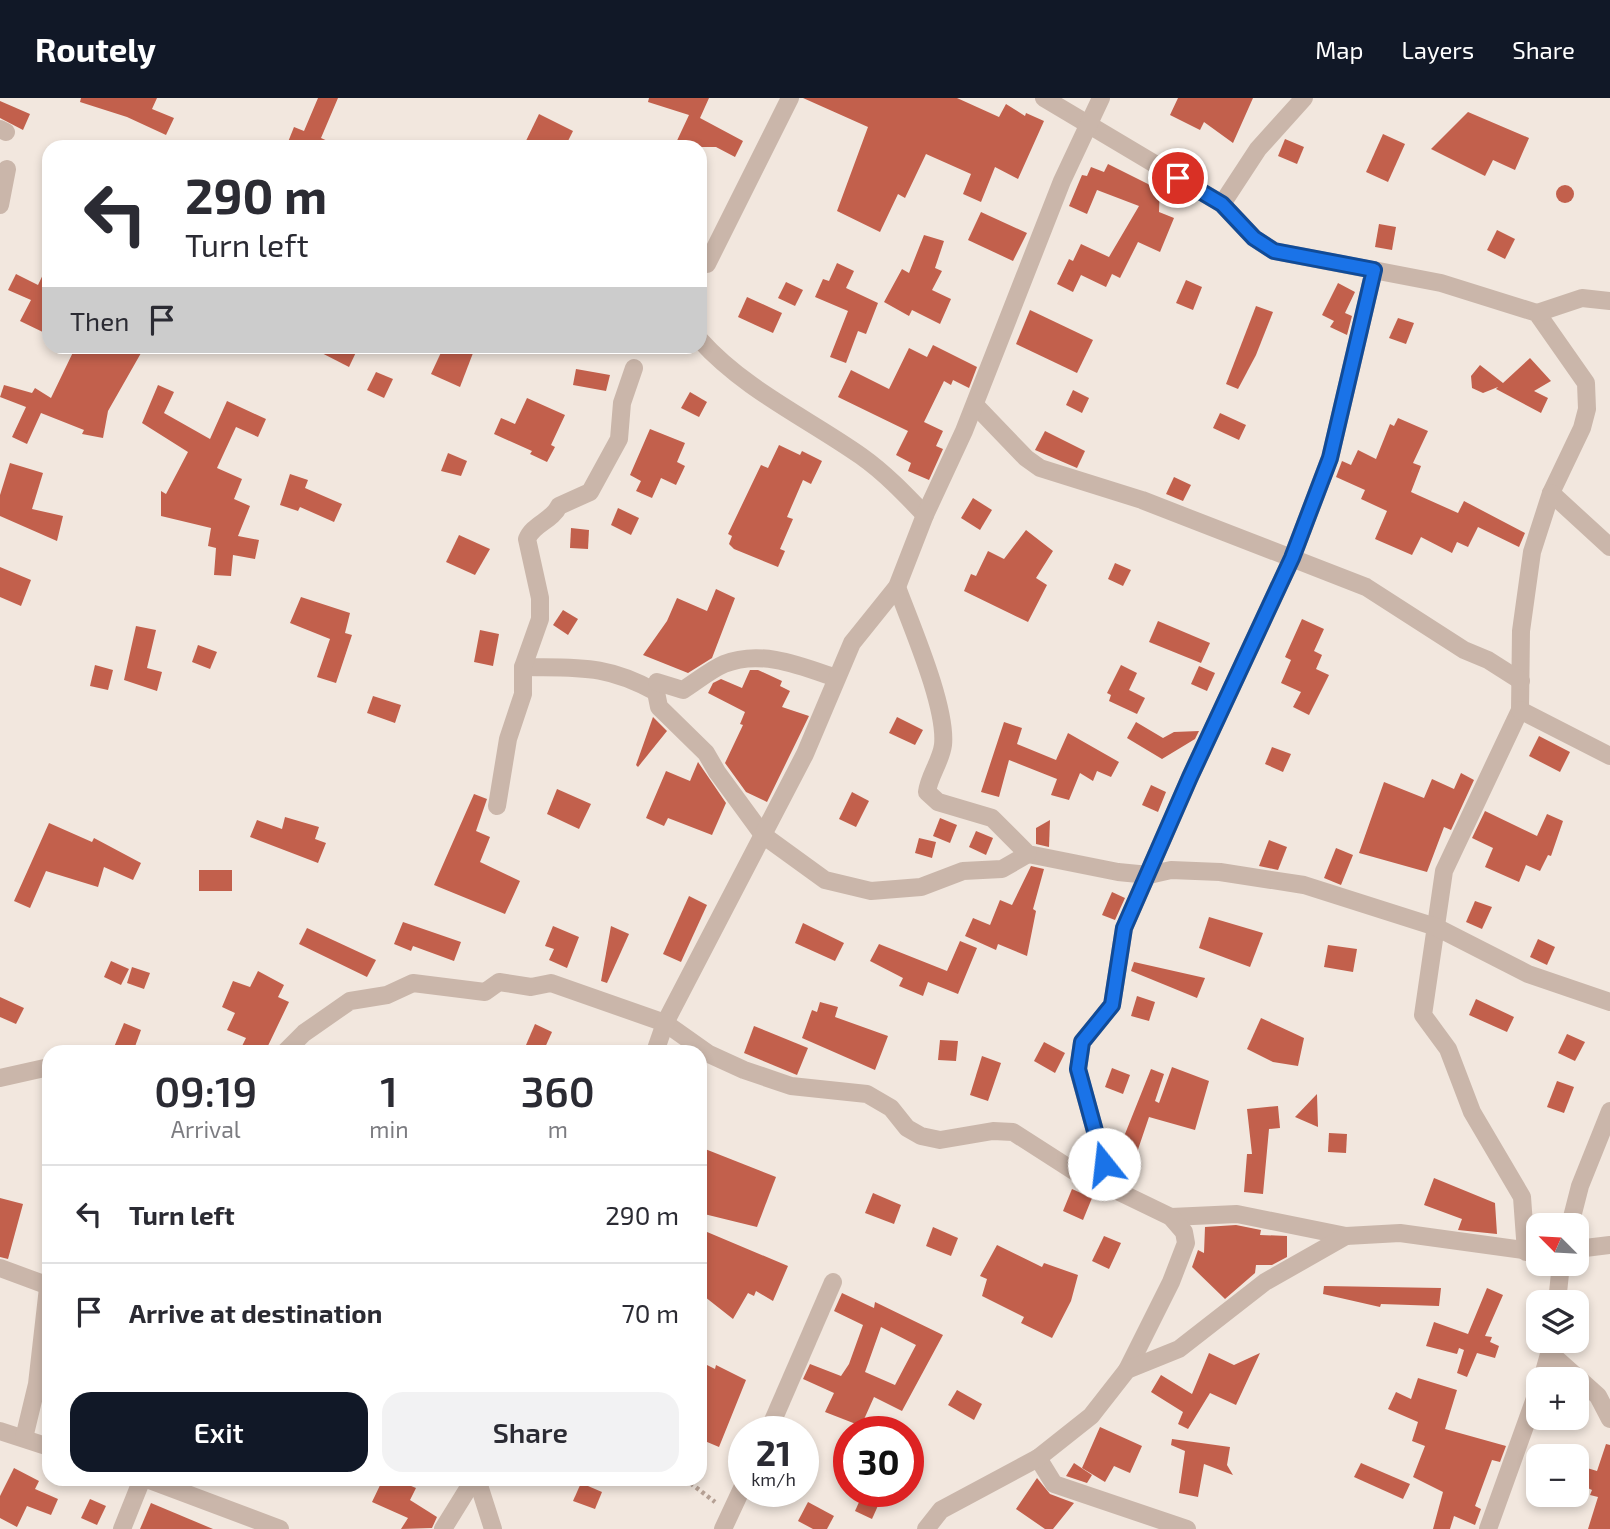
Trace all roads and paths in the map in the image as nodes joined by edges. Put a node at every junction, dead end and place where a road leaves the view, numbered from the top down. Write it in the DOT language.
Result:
graph roads {
  1 [pos="790,98"];
  2 [pos="1044,98"];
  3 [pos="1101,98"];
  4 [pos="1304,98"];
  5 [pos="1091,126"];
  6 [pos="7,169"];
  7 [pos="1222,204"];
  8 [pos="0,205"];
  9 [pos="707,264"];
  10 [pos="1374,270"];
  11 [pos="1610,301"];
  12 [pos="1537,313"];
  13 [pos="707,348"];
  14 [pos="634,368"];
  15 [pos="975,405"];
  16 [pos="1550,493"];
  17 [pos="925,515"];
  18 [pos="1610,547"];
  19 [pos="1292,558"];
  20 [pos="897,587"];
  21 [pos="523,667"];
  22 [pos="835,678"];
  23 [pos="1521,681"];
  24 [pos="657,682"];
  25 [pos="1520,710"];
  26 [pos="1610,756"];
  27 [pos="497,806"];
  28 [pos="763,835"];
  29 [pos="1028,854"];
  30 [pos="1149,875"];
  31 [pos="1436,927"];
  32 [pos="1610,1002"];
  33 [pos="665,1023"];
  34 [pos="292,1045"];
  35 [pos="657,1045"];
  36 [pos="696,1045"];
  37 [pos="707,1053"];
  38 [pos="42,1069"];
  39 [pos="0,1078"];
  40 [pos="1610,1111"];
  41 [pos="1111,1188"];
  42 [pos="1573,1213"];
  43 [pos="1171,1217"];
  44 [pos="1526,1219"];
  45 [pos="1346,1236"];
  46 [pos="1610,1245"];
  47 [pos="1589,1248"];
  48 [pos="1526,1251"];
  49 [pos="0,1268"];
  50 [pos="42,1281"];
  51 [pos="834,1282"];
  52 [pos="42,1338"];
  53 [pos="1558,1353"];
  54 [pos="1127,1370"];
  55 [pos="775,1416"];
  56 [pos="1610,1419"];
  57 [pos="1526,1424"];
  58 [pos="0,1431"];
  59 [pos="24,1438"];
  60 [pos="42,1444"];
  61 [pos="1038,1458"];
  62 [pos="141,1486"];
  63 [pos="163,1486"];
  64 [pos="471,1486"];
  65 [pos="478,1486"];
  66 [pos="692,1486"];
  67 [pos="727,1521"];
  68 [pos="122,1529"];
  69 [pos="280,1529"];
  70 [pos="443,1529"];
  71 [pos="493,1529"];
  72 [pos="926,1529"];
  73 [pos="1186,1529"];
  74 [pos="1489,1529"];
  1 -- 9 [label="street"];
  2 -- 5 [label="street"];
  3 -- 5 [label="street"];
  4 -- 7 [label="street"];
  5 -- 7 [label="street"];
  5 -- 15 [label="street"];
  6 -- 8 [label="street"];
  7 -- 10 [label="street"];
  10 -- 12 [label="street"];
  10 -- 19 [label="street"];
  11 -- 12 [label="street"];
  12 -- 16 [label="street"];
  13 -- 17 [label="street"];
  14 -- 21 [label="street"];
  15 -- 17 [label="street"];
  15 -- 19 [label="street"];
  16 -- 18 [label="street"];
  16 -- 23 [label="street"];
  17 -- 20 [label="street"];
  19 -- 23 [label="street"];
  19 -- 30 [label="street"];
  20 -- 22 [label="street"];
  20 -- 29 [label="street"];
  21 -- 27 [label="street"];
  21 -- 28 [label="street"];
  22 -- 24 [label="street"];
  22 -- 28 [label="street"];
  23 -- 25 [label="street"];
  25 -- 26 [label="street"];
  25 -- 31 [label="street"];
  28 -- 29 [label="street"];
  28 -- 33 [label="street"];
  29 -- 30 [label="street"];
  30 -- 31 [label="street"];
  30 -- 41 [label="street"];
  31 -- 32 [label="street"];
  31 -- 44 [label="street"];
  33 -- 34 [label="street"];
  33 -- 35 [label="street"];
  33 -- 36 [label="street"];
  37 -- 41 [label="street"];
  38 -- 39 [label="street"];
  40 -- 42 [label="street"];
  41 -- 43 [label="street"];
  43 -- 45 [label="street"];
  43 -- 54 [label="street"];
  45 -- 48 [label="street"];
  45 -- 54 [label="street"];
  46 -- 47 [label="street"];
  49 -- 50 [label="street"];
  51 -- 55 [label="street"];
  52 -- 59 [label="street"];
  53 -- 56 [label="street"];
  54 -- 61 [label="street"];
  57 -- 74 [label="street"];
  58 -- 59 [label="street"];
  59 -- 60 [label="street"];
  61 -- 72 [label="street"];
  61 -- 73 [label="street"];
  62 -- 68 [label="street"];
  63 -- 69 [label="street"];
  64 -- 70 [label="street"];
  65 -- 71 [label="street"];
  66 -- 67 [label="path"];
}
